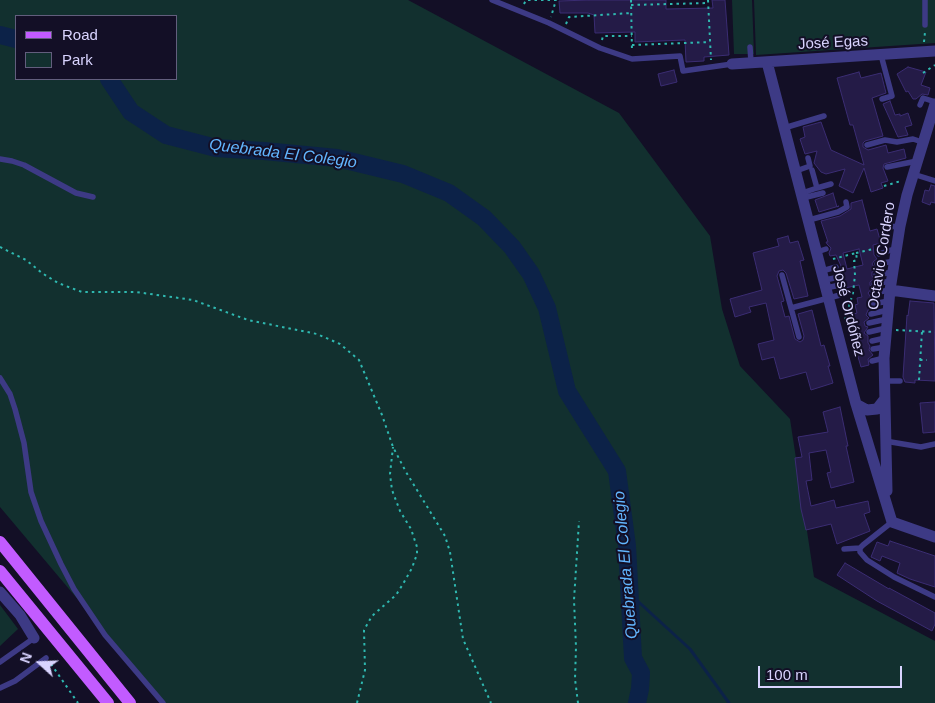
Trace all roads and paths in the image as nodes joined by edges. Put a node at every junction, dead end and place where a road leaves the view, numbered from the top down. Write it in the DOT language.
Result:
graph roads {
  1 [pos="492,0"];
  2 [pos="631,0"];
  3 [pos="925,0"];
  4 [pos="708,1"];
  5 [pos="631,5"];
  6 [pos="521,11"];
  7 [pos="631,13"];
  8 [pos="549,23"];
  9 [pos="925,25"];
  10 [pos="564,30"];
  11 [pos="632,36"];
  12 [pos="710,42"];
  13 [pos="632,46"];
  14 [pos="750,47"];
  15 [pos="600,48"];
  16 [pos="929,52"];
  17 [pos="881,55"];
  18 [pos="632,60"];
  19 [pos="751,62"];
  20 [pos="767,62"];
  21 [pos="732,64"];
  22 [pos="935,65"];
  23 [pos="711,67"];
  24 [pos="923,73"];
  25 [pos="882,99"];
  26 [pos="920,105"];
  27 [pos="934,107"];
  28 [pos="824,116"];
  29 [pos="784,128"];
  30 [pos="922,142"];
  31 [pos="867,145"];
  32 [pos="808,158"];
  33 [pos="0,159"];
  34 [pos="888,169"];
  35 [pos="812,170"];
  36 [pos="796,171"];
  37 [pos="918,173"];
  38 [pos="935,179"];
  39 [pos="831,184"];
  40 [pos="884,186"];
  41 [pos="817,188"];
  42 [pos="824,193"];
  43 [pos="802,196"];
  44 [pos="93,197"];
  45 [pos="846,202"];
  46 [pos="809,220"];
  47 [pos="0,247"];
  48 [pos="897,248"];
  49 [pos="877,251"];
  50 [pos="856,253"];
  51 [pos="832,260"];
  52 [pos="877,264"];
  53 [pos="836,267"];
  54 [pos="782,275"];
  55 [pos="876,275"];
  56 [pos="840,277"];
  57 [pos="840,284"];
  58 [pos="874,284"];
  59 [pos="828,287"];
  60 [pos="873,293"];
  61 [pos="935,296"];
  62 [pos="872,304"];
  63 [pos="791,308"];
  64 [pos="889,311"];
  65 [pos="871,314"];
  66 [pos="836,323"];
  67 [pos="869,323"];
  68 [pos="922,331"];
  69 [pos="869,332"];
  70 [pos="935,332"];
  71 [pos="798,337"];
  72 [pos="872,341"];
  73 [pos="873,349"];
  74 [pos="920,360"];
  75 [pos="927,360"];
  76 [pos="872,361"];
  77 [pos="0,378"];
  78 [pos="919,380"];
  79 [pos="884,381"];
  80 [pos="900,381"];
  81 [pos="884,400"];
  82 [pos="856,404"];
  83 [pos="885,441"];
  84 [pos="935,444"];
  85 [pos="393,447"];
  86 [pos="888,508"];
  87 [pos="579,521"];
  88 [pos="892,522"];
  89 [pos="935,537"];
  90 [pos="0,542"];
  91 [pos="860,548"];
  92 [pos="844,549"];
  93 [pos="0,571"];
  94 [pos="0,592"];
  95 [pos="935,597"];
  96 [pos="34,638"];
  97 [pos="46,658"];
  98 [pos="0,662"];
  99 [pos="0,688"];
  100 [pos="78,703"];
  101 [pos="108,703"];
  102 [pos="130,703"];
  103 [pos="162,703"];
  104 [pos="357,703"];
  105 [pos="491,703"];
  106 [pos="578,703"];
  1 -- 6 [label="lane"];
  2 -- 5 [label="path"];
  3 -- 9 [label="lane"];
  4 -- 5 [label="path"];
  4 -- 12 [label="path"];
  5 -- 7 [label="path"];
  6 -- 8 [label="lane"];
  6 -- 8 [label="path"];
  7 -- 10 [label="path"];
  7 -- 11 [label="path"];
  8 -- 10 [label="lane"];
  9 -- 16 [label="path"];
  10 -- 15 [label="lane"];
  11 -- 13 [label="path"];
  11 -- 15 [label="path"];
  12 -- 13 [label="path"];
  12 -- 23 [label="path"];
  13 -- 18 [label="path"];
  14 -- 19 [label="lane"];
  15 -- 18 [label="lane"];
  16 -- 17 [label="street, José Egas"];
  17 -- 20 [label="street, José Egas"];
  17 -- 25 [label="lane"];
  18 -- 23 [label="lane"];
  19 -- 20 [label="street, José Egas"];
  19 -- 21 [label="street, José Egas"];
  20 -- 29 [label="street, José Ordóñez"];
  21 -- 23 [label="lane"];
  22 -- 24 [label="path"];
  26 -- 27 [label="lane"];
  27 -- 30 [label="street, Octavio Cordero"];
  28 -- 29 [label="lane"];
  29 -- 36 [label="street, José Ordóñez"];
  30 -- 31 [label="lane"];
  30 -- 37 [label="street, Octavio Cordero"];
  32 -- 36 [label="lane"];
  33 -- 44 [label="lane"];
  34 -- 37 [label="lane"];
  35 -- 41 [label="lane"];
  36 -- 43 [label="street, José Ordóñez"];
  37 -- 38 [label="lane"];
  37 -- 40 [label="path"];
  37 -- 48 [label="street, Octavio Cordero"];
  39 -- 41 [label="lane"];
  41 -- 43 [label="lane"];
  42 -- 43 [label="lane"];
  43 -- 46 [label="street, José Ordóñez"];
  45 -- 46 [label="lane"];
  46 -- 59 [label="street, José Ordóñez"];
  47 -- 85 [label="path"];
  48 -- 49 [label="lane"];
  48 -- 64 [label="street, Octavio Cordero"];
  49 -- 50 [label="path"];
  50 -- 51 [label="path"];
  50 -- 66 [label="path"];
  52 -- 64 [label="lane"];
  53 -- 59 [label="lane"];
  54 -- 63 [label="lane"];
  55 -- 64 [label="lane"];
  56 -- 59 [label="lane"];
  57 -- 59 [label="lane"];
  58 -- 64 [label="lane"];
  59 -- 63 [label="lane"];
  59 -- 66 [label="street, José Ordóñez"];
  60 -- 64 [label="lane"];
  61 -- 64 [label="street"];
  62 -- 64 [label="lane"];
  63 -- 71 [label="lane"];
  64 -- 65 [label="lane"];
  64 -- 67 [label="lane"];
  64 -- 68 [label="path"];
  64 -- 69 [label="lane"];
  64 -- 72 [label="lane"];
  64 -- 73 [label="lane"];
  64 -- 76 [label="lane"];
  64 -- 79 [label="street, Octavio Cordero"];
  66 -- 82 [label="street, José Ordóñez"];
  68 -- 70 [label="path"];
  68 -- 74 [label="path"];
  74 -- 75 [label="path"];
  74 -- 78 [label="path"];
  77 -- 103 [label="lane"];
  79 -- 80 [label="lane"];
  79 -- 81 [label="street, Octavio Cordero"];
  81 -- 82 [label="street"];
  81 -- 83 [label="street, Octavio Cordero"];
  82 -- 86 [label="street, José Ordóñez"];
  83 -- 84 [label="lane"];
  83 -- 86 [label="street, Octavio Cordero"];
  85 -- 104 [label="path"];
  85 -- 105 [label="path"];
  86 -- 88 [label="street, José Ordóñez"];
  87 -- 106 [label="path"];
  88 -- 89 [label="street"];
  88 -- 91 [label="lane"];
  90 -- 102 [label="main road"];
  91 -- 92 [label="lane"];
  91 -- 95 [label="lane"];
  93 -- 101 [label="main road"];
  94 -- 96 [label="street"];
  96 -- 98 [label="lane"];
  97 -- 99 [label="lane"];
  97 -- 100 [label="path"];
}
